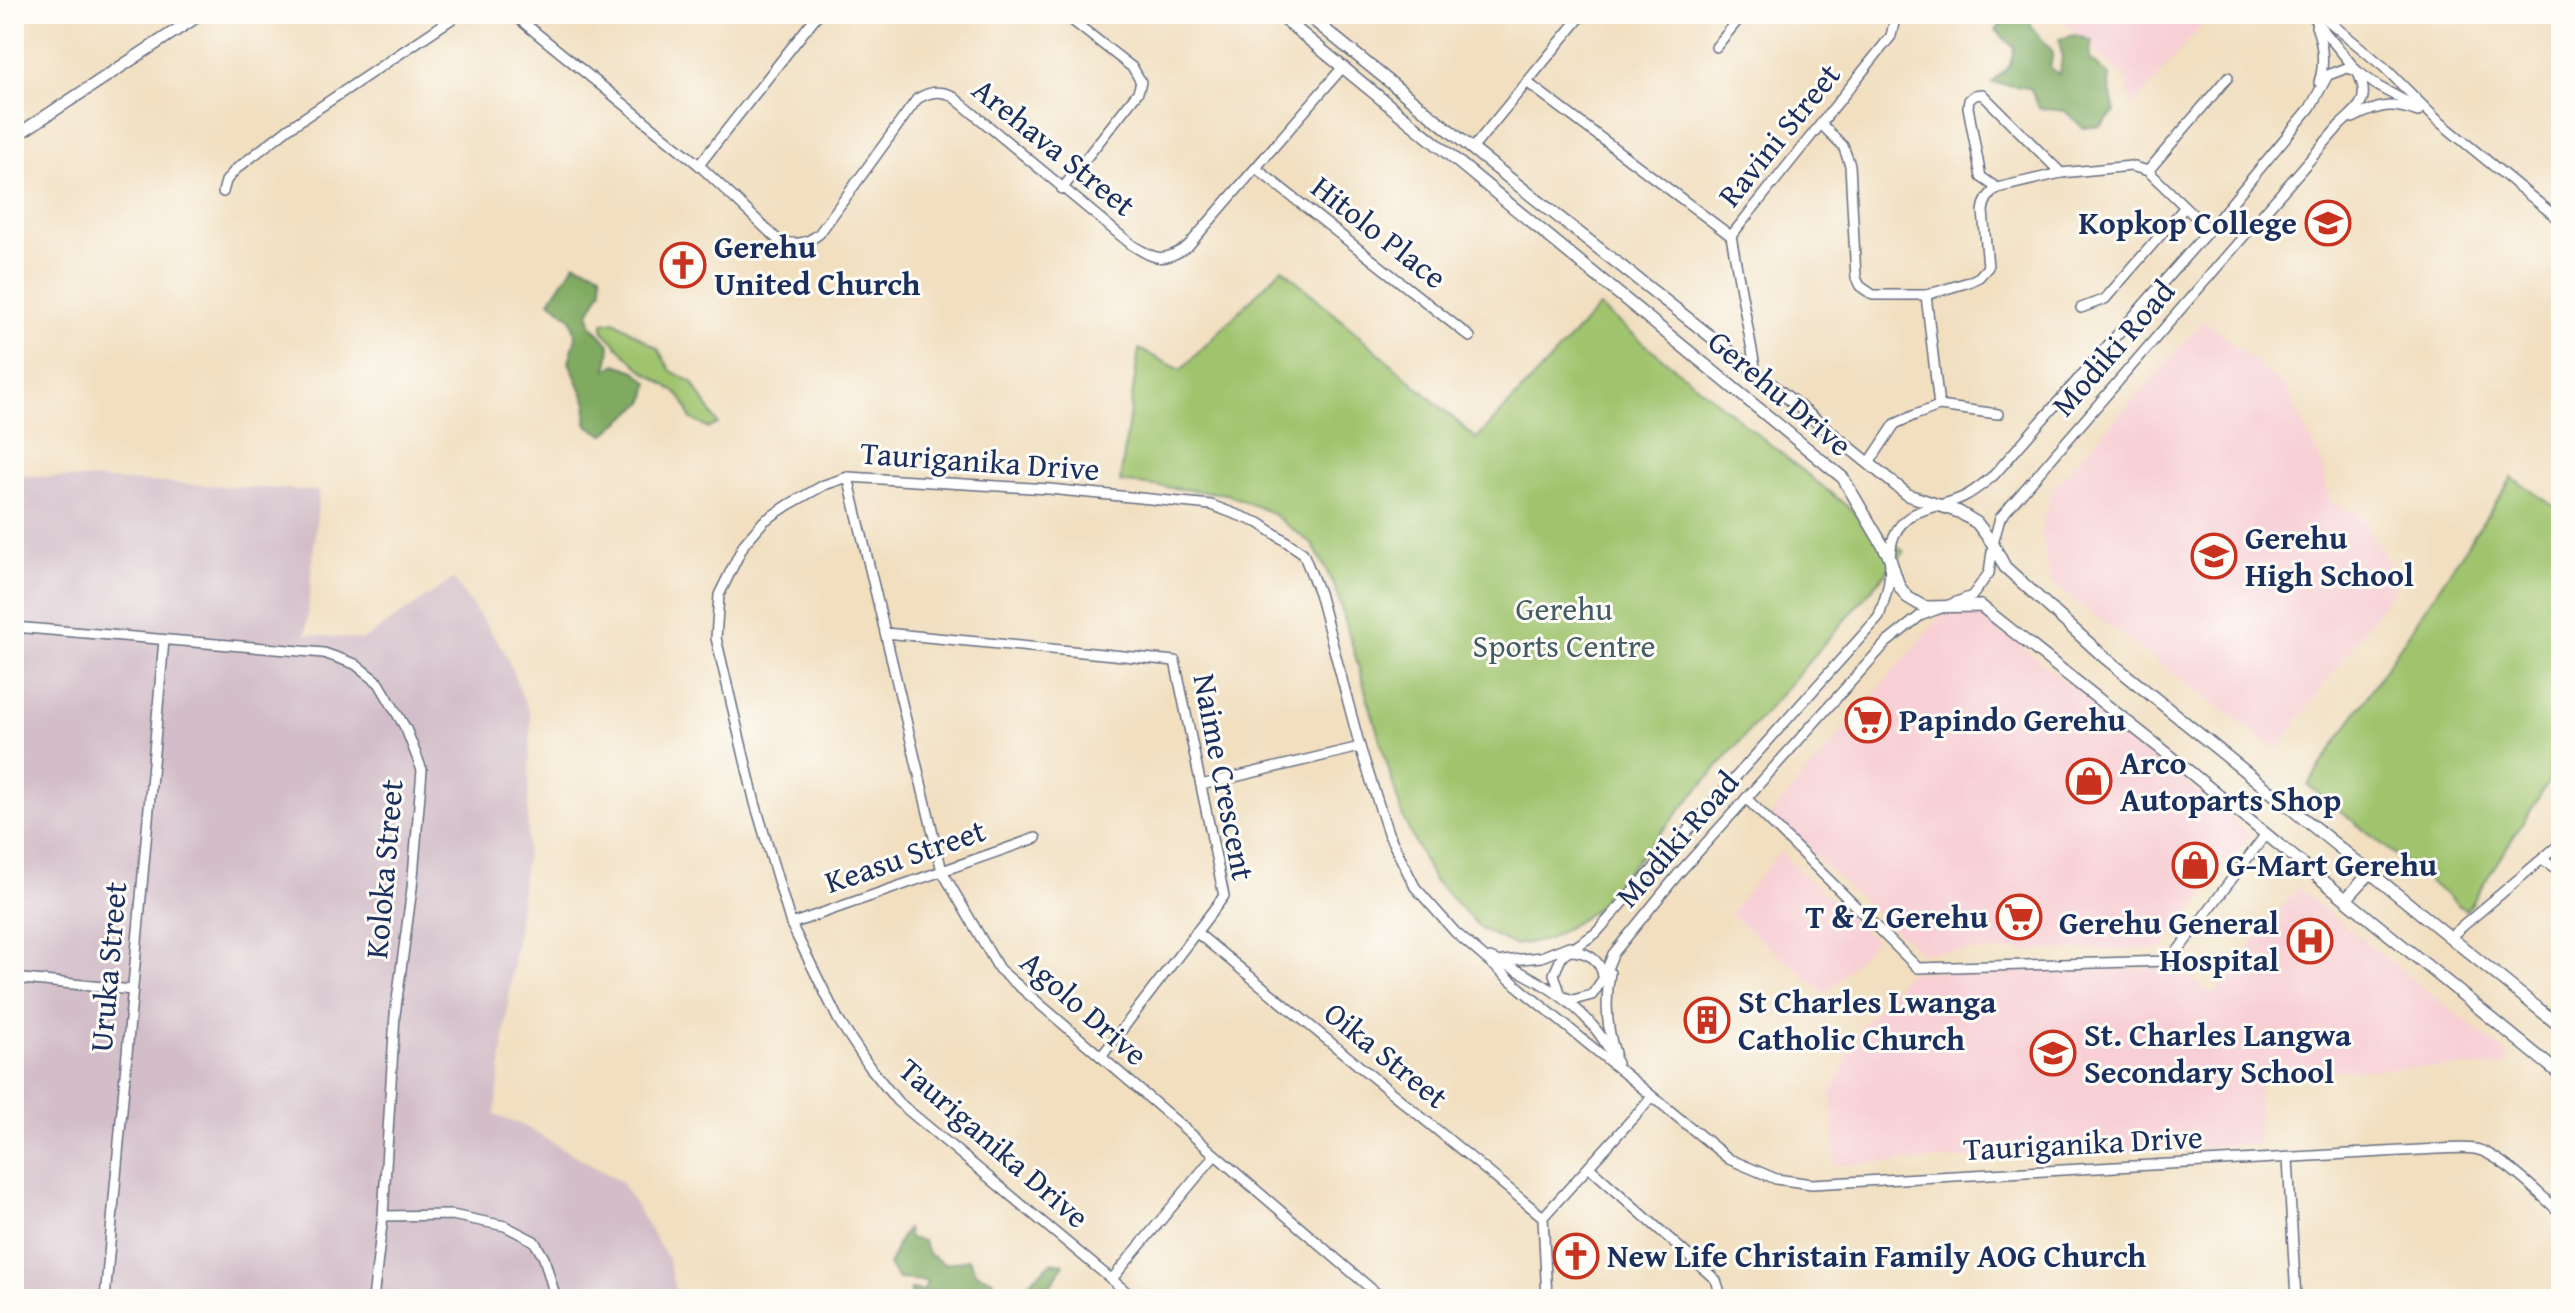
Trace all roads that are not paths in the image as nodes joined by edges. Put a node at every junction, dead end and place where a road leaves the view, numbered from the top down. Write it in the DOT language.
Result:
graph roads {
  1 [pos="201,14"];
  2 [pos="459,14"];
  3 [pos="513,14"];
  4 [pos="818,14"];
  5 [pos="1064,14"];
  6 [pos="1278,14"];
  7 [pos="1306,14"];
  8 [pos="1583,14"];
  9 [pos="1743,14"];
  10 [pos="1892,14"];
  11 [pos="2309,14"];
  12 [pos="2320,14"];
  13 [pos="1716,47"];
  14 [pos="1342,68"];
  15 [pos="2357,71"];
  16 [pos="2228,77"];
  17 [pos="1528,83"];
  18 [pos="2310,108"];
  19 [pos="2436,119"];
  20 [pos="1821,124"];
  21 [pos="2340,125"];
  22 [pos="14,137"];
  23 [pos="1472,149"];
  24 [pos="699,165"];
  25 [pos="1257,169"];
  26 [pos="2148,171"];
  27 [pos="2061,173"];
  28 [pos="1997,188"];
  29 [pos="1062,189"];
  30 [pos="223,192"];
  31 [pos="2184,208"];
  32 [pos="2561,221"];
  33 [pos="2209,230"];
  34 [pos="1731,236"];
  35 [pos="1926,295"];
  36 [pos="2081,308"];
  37 [pos="1470,337"];
  38 [pos="1756,372"];
  39 [pos="1939,406"];
  40 [pos="1998,414"];
  41 [pos="1869,463"];
  42 [pos="848,477"];
  43 [pos="1938,506"];
  44 [pos="1993,544"];
  45 [pos="1889,556"];
  46 [pos="1942,607"];
  47 [pos="14,627"];
  48 [pos="885,633"];
  49 [pos="164,640"];
  50 [pos="1360,747"];
  51 [pos="1201,785"];
  52 [pos="1746,798"];
  53 [pos="2266,834"];
  54 [pos="1036,838"];
  55 [pos="2561,843"];
  56 [pos="2543,860"];
  57 [pos="942,871"];
  58 [pos="2561,872"];
  59 [pos="2370,873"];
  60 [pos="2346,899"];
  61 [pos="791,924"];
  62 [pos="1196,932"];
  63 [pos="2450,937"];
  64 [pos="1580,942"];
  65 [pos="1568,951"];
  66 [pos="1480,953"];
  67 [pos="1613,954"];
  68 [pos="14,978"];
  69 [pos="1603,979"];
  70 [pos="132,990"];
  71 [pos="1561,996"];
  72 [pos="2561,1027"];
  73 [pos="1101,1057"];
  74 [pos="1621,1070"];
  75 [pos="2561,1075"];
  76 [pos="1652,1097"];
  77 [pos="1215,1155"];
  78 [pos="2288,1159"];
  79 [pos="1589,1167"];
  80 [pos="2561,1213"];
  81 [pos="383,1216"];
  82 [pos="1543,1217"];
  83 [pos="1112,1279"];
  84 [pos="105,1299"];
  85 [pos="373,1299"];
  86 [pos="556,1299"];
  87 [pos="1135,1299"];
  88 [pos="1383,1299"];
  89 [pos="1547,1299"];
  90 [pos="1722,1299"];
  91 [pos="2296,1299"];
  1 -- 22 [label="street"];
  2 -- 30 [label="street"];
  3 -- 24 [label="street, Arehava Street"];
  4 -- 24 [label="street"];
  5 -- 29 [label="street"];
  6 -- 14 [label="street, Gerehu Drive"];
  7 -- 23 [label="street, Gerehu Drive"];
  8 -- 17 [label="street"];
  9 -- 13 [label="street"];
  10 -- 20 [label="street, Ravini Street"];
  11 -- 15 [label="street"];
  11 -- 18 [label="street"];
  12 -- 19 [label="street"];
  14 -- 25 [label="street, Arehava Street"];
  14 -- 45 [label="street, Gerehu Drive"];
  15 -- 18 [label="street, Modiki Road"];
  15 -- 19 [label="street"];
  15 -- 21 [label="street, Modiki Road"];
  16 -- 26 [label="street"];
  17 -- 23 [label="street"];
  17 -- 34 [label="street, Ravini Street"];
  18 -- 33 [label="street, Modiki Road"];
  19 -- 21 [label="street"];
  19 -- 32 [label="street"];
  20 -- 34 [label="street, Ravini Street"];
  20 -- 35 [label="street"];
  21 -- 44 [label="street, Modiki Road"];
  23 -- 38 [label="street, Gerehu Drive"];
  24 -- 29 [label="street, Arehava Street"];
  25 -- 29 [label="street, Arehava Street"];
  25 -- 37 [label="street, Hitolo Place"];
  26 -- 27 [label="street"];
  26 -- 31 [label="street"];
  27 -- 28 [label="street"];
  27 -- 28 [label="street"];
  28 -- 35 [label="street"];
  31 -- 33 [label="street"];
  31 -- 36 [label="street"];
  33 -- 43 [label="street, Modiki Road"];
  34 -- 38 [label="street"];
  35 -- 39 [label="street"];
  38 -- 41 [label="street, Gerehu Drive"];
  39 -- 40 [label="street"];
  39 -- 41 [label="street"];
  41 -- 43 [label="street, Gerehu Drive"];
  42 -- 48 [label="street, Agolo Drive"];
  42 -- 50 [label="street, Tauriganika Drive"];
  42 -- 61 [label="street, Tauriganika Drive"];
  43 -- 44 [label="street, Gerehu Drive"];
  43 -- 45 [label="street, Modiki Road"];
  44 -- 46 [label="street, Modiki Road"];
  44 -- 59 [label="street, Gerehu Drive"];
  45 -- 46 [label="street, Gerehu Drive"];
  45 -- 64 [label="street, Modiki Road"];
  46 -- 52 [label="street, Modiki Road"];
  46 -- 53 [label="street, Gerehu Drive"];
  47 -- 49 [label="street, Koloka Street"];
  48 -- 51 [label="street, Naime Crescent"];
  48 -- 57 [label="street, Agolo Drive"];
  49 -- 70 [label="street, Uruka Street"];
  49 -- 81 [label="street, Koloka Street"];
  50 -- 51 [label="street"];
  50 -- 66 [label="street, Tauriganika Drive"];
  51 -- 62 [label="street, Naime Crescent"];
  52 -- 53 [label="street"];
  52 -- 67 [label="street, Modiki Road"];
  53 -- 60 [label="street, Gerehu Drive"];
  54 -- 57 [label="street, Keasu Street"];
  55 -- 56 [label="street"];
  56 -- 58 [label="street"];
  56 -- 63 [label="street"];
  57 -- 61 [label="street, Keasu Street"];
  57 -- 73 [label="street, Agolo Drive"];
  59 -- 60 [label="street"];
  59 -- 63 [label="street, Gerehu Drive"];
  60 -- 75 [label="street, Gerehu Drive"];
  61 -- 83 [label="street, Tauriganika Drive"];
  62 -- 73 [label="street, Naime Crescent"];
  62 -- 82 [label="street, Oika Street"];
  63 -- 72 [label="street, Gerehu Drive"];
  64 -- 65 [label="street, Modiki Road"];
  64 -- 66 [label="street"];
  65 -- 69 [label="street"];
  65 -- 71 [label="street"];
  66 -- 71 [label="street, Tauriganika Drive"];
  66 -- 74 [label="street, Tauriganika Drive"];
  67 -- 69 [label="street, Modiki Road"];
  67 -- 74 [label="street"];
  68 -- 70 [label="street"];
  69 -- 71 [label="street"];
  70 -- 84 [label="street, Uruka Street"];
  71 -- 74 [label="street, Tauriganika Drive"];
  73 -- 77 [label="street, Agolo Drive"];
  74 -- 76 [label="street, Tauriganika Drive"];
  76 -- 78 [label="street, Tauriganika Drive"];
  76 -- 79 [label="street"];
  77 -- 83 [label="street"];
  77 -- 88 [label="street, Agolo Drive"];
  78 -- 80 [label="street, Tauriganika Drive"];
  78 -- 91 [label="street"];
  79 -- 82 [label="street"];
  79 -- 90 [label="street"];
  81 -- 85 [label="street, Koloka Street"];
  81 -- 86 [label="street"];
  82 -- 89 [label="street"];
  83 -- 87 [label="street, Tauriganika Drive"];
}
